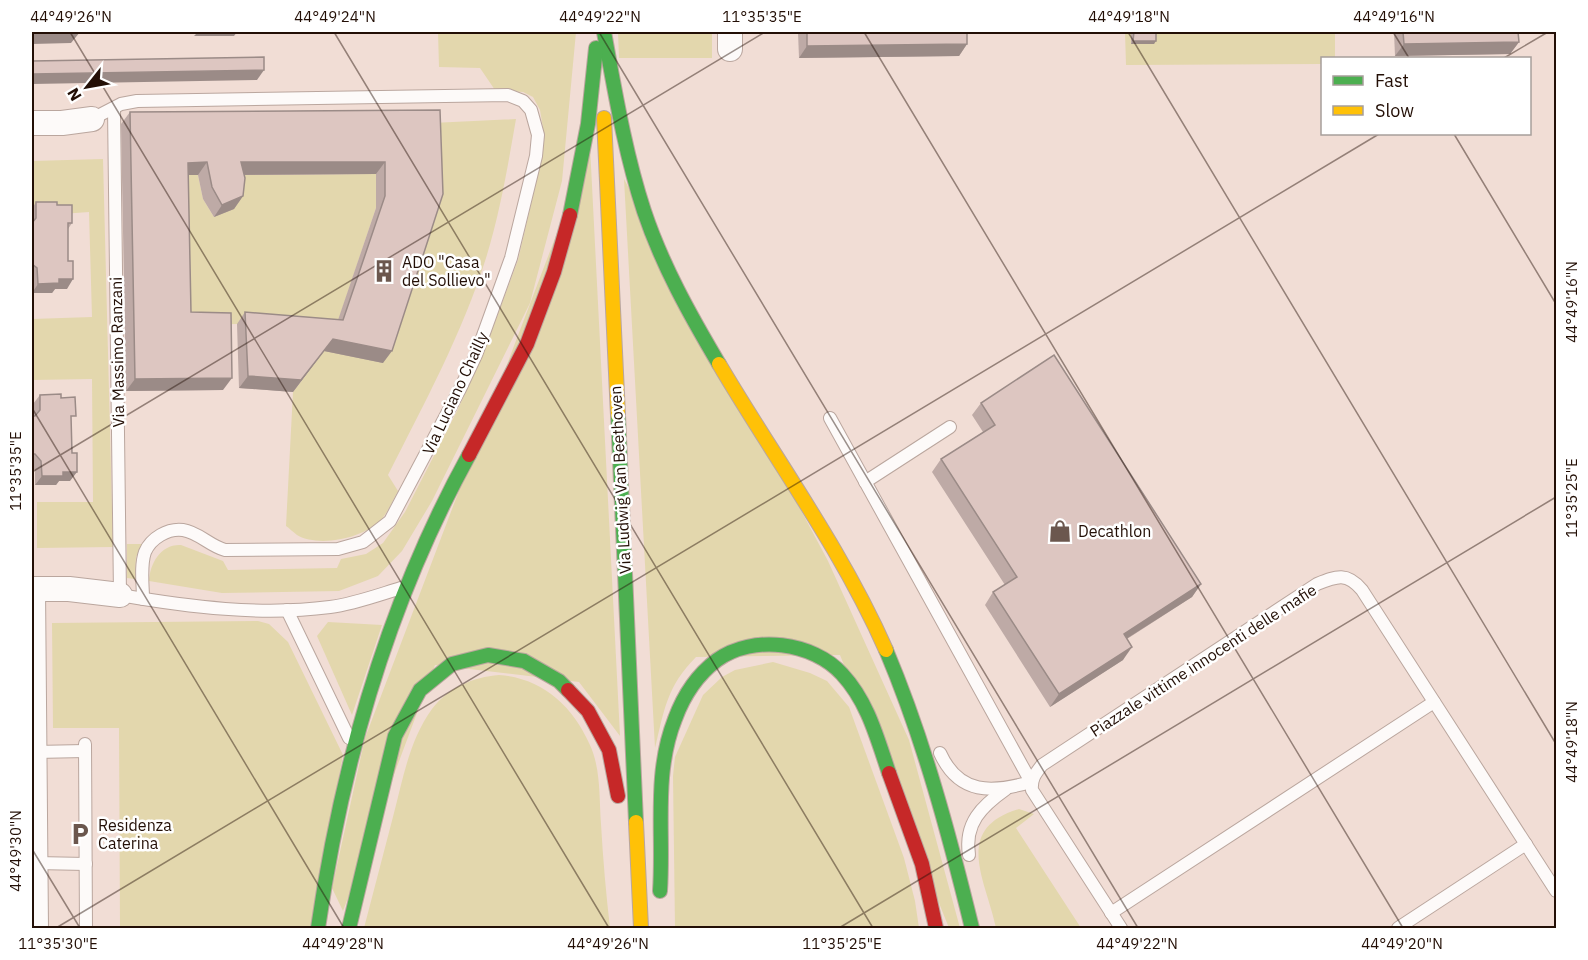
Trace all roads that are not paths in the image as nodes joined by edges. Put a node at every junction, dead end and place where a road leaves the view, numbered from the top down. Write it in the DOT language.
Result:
graph roads {
  1 [pos="600,32"];
  2 [pos="103,114"];
  3 [pos="32,123"];
  4 [pos="830,418"];
  5 [pos="950,427"];
  6 [pos="793,481"];
  7 [pos="865,482"];
  8 [pos="825,510"];
  9 [pos="405,587"];
  10 [pos="32,589"];
  11 [pos="131,597"];
  12 [pos="876,601"];
  13 [pos="287,610"];
  14 [pos="902,655"];
  15 [pos="1434,702"];
  16 [pos="936,742"];
  17 [pos="353,747"];
  18 [pos="35,752"];
  19 [pos="1031,782"];
  20 [pos="1007,789"];
  21 [pos="619,811"];
  22 [pos="1526,844"];
  23 [pos="970,862"];
  24 [pos="36,863"];
  25 [pos="86,864"];
  26 [pos="1557,891"];
  27 [pos="658,905"];
  28 [pos="627,909"];
  29 [pos="1111,913"];
  30 [pos="36,928"];
  31 [pos="86,928"];
  32 [pos="318,928"];
  33 [pos="349,928"];
  34 [pos="630,928"];
  35 [pos="641,928"];
  36 [pos="936,928"];
  37 [pos="972,928"];
  38 [pos="1121,928"];
  39 [pos="1398,928"];
  1 -- 6 [label="highway"];
  1 -- 9 [label="highway"];
  1 -- 35 [label="highway, Via Ludwig Van Beethoven"];
  2 -- 3 [label="street"];
  2 -- 11 [label="lane, Via Massimo Ranzani"];
  2 -- 11 [label="lane, Via Luciano Chailly"];
  4 -- 7 [label="lane"];
  5 -- 7 [label="lane"];
  6 -- 8 [label="lane"];
  6 -- 37 [label="highway"];
  7 -- 19 [label="lane"];
  9 -- 13 [label="lane"];
  9 -- 17 [label="highway"];
  10 -- 11 [label="street"];
  10 -- 18 [label="street"];
  11 -- 13 [label="lane"];
  12 -- 14 [label="lane"];
  13 -- 17 [label="lane"];
  15 -- 19 [label="lane, Piazzale vittime innocenti delle mafie"];
  15 -- 22 [label="lane, Piazzale vittime innocenti delle mafie"];
  15 -- 29 [label="lane"];
  16 -- 20 [label="lane"];
  17 -- 32 [label="highway"];
  18 -- 24 [label="street"];
  18 -- 25 [label="lane"];
  19 -- 20 [label="lane"];
  19 -- 29 [label="lane"];
  20 -- 23 [label="lane"];
  21 -- 33 [label="highway"];
  22 -- 26 [label="lane, Piazzale vittime innocenti delle mafie"];
  22 -- 39 [label="lane"];
  24 -- 25 [label="lane"];
  24 -- 30 [label="street"];
  25 -- 31 [label="lane"];
  27 -- 36 [label="highway"];
  28 -- 34 [label="highway"];
  29 -- 38 [label="lane"];
}
